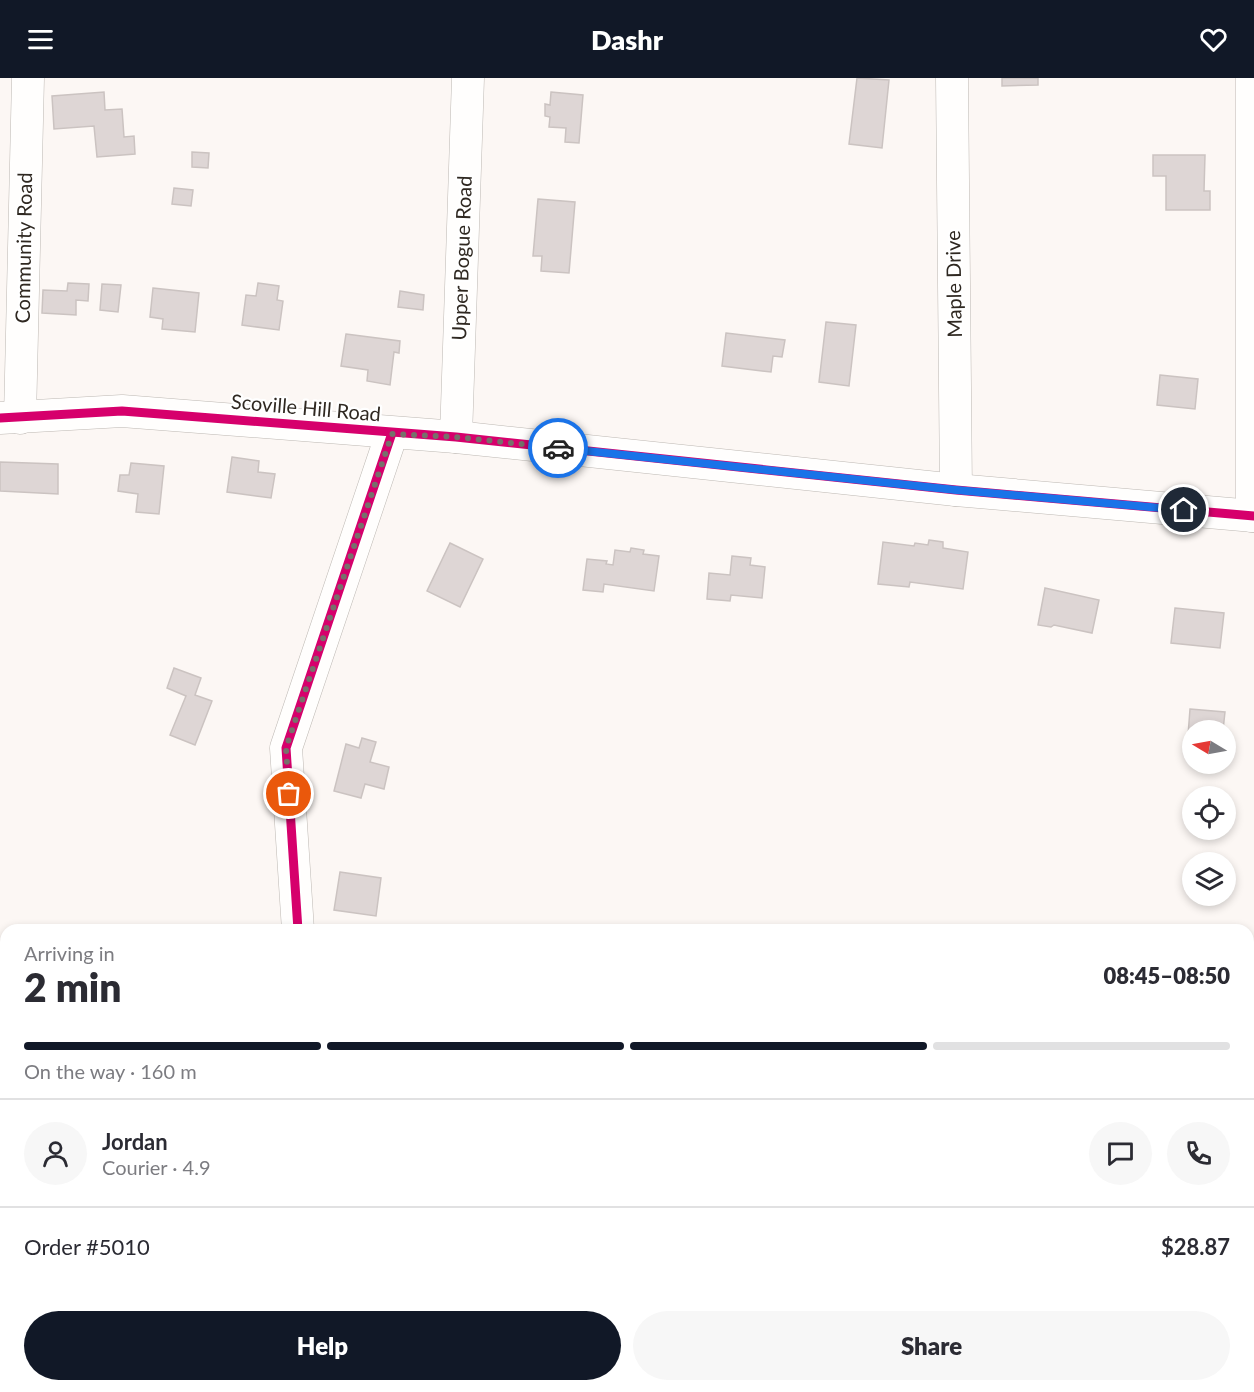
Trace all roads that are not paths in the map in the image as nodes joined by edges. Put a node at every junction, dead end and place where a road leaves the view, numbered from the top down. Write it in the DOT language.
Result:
graph roads {
  1 [pos="28,78"];
  2 [pos="468,78"];
  3 [pos="952,78"];
  4 [pos="1252,78"];
  5 [pos="10,418"];
  6 [pos="392,434"];
  7 [pos="456,437"];
  8 [pos="956,490"];
  9 [pos="1253,516"];
  10 [pos="298,924"];
  1 -- 5 [label="street, Community Road"];
  2 -- 7 [label="street, Upper Bogue Road"];
  3 -- 8 [label="street, Maple Drive"];
  4 -- 9 [label="street"];
  5 -- 6 [label="street, Scoville Hill Road"];
  6 -- 7 [label="street, Scoville Hill Road"];
  6 -- 10 [label="street"];
  7 -- 8 [label="street, Scoville Hill Road"];
  8 -- 9 [label="street, Scoville Hill Road"];
}
